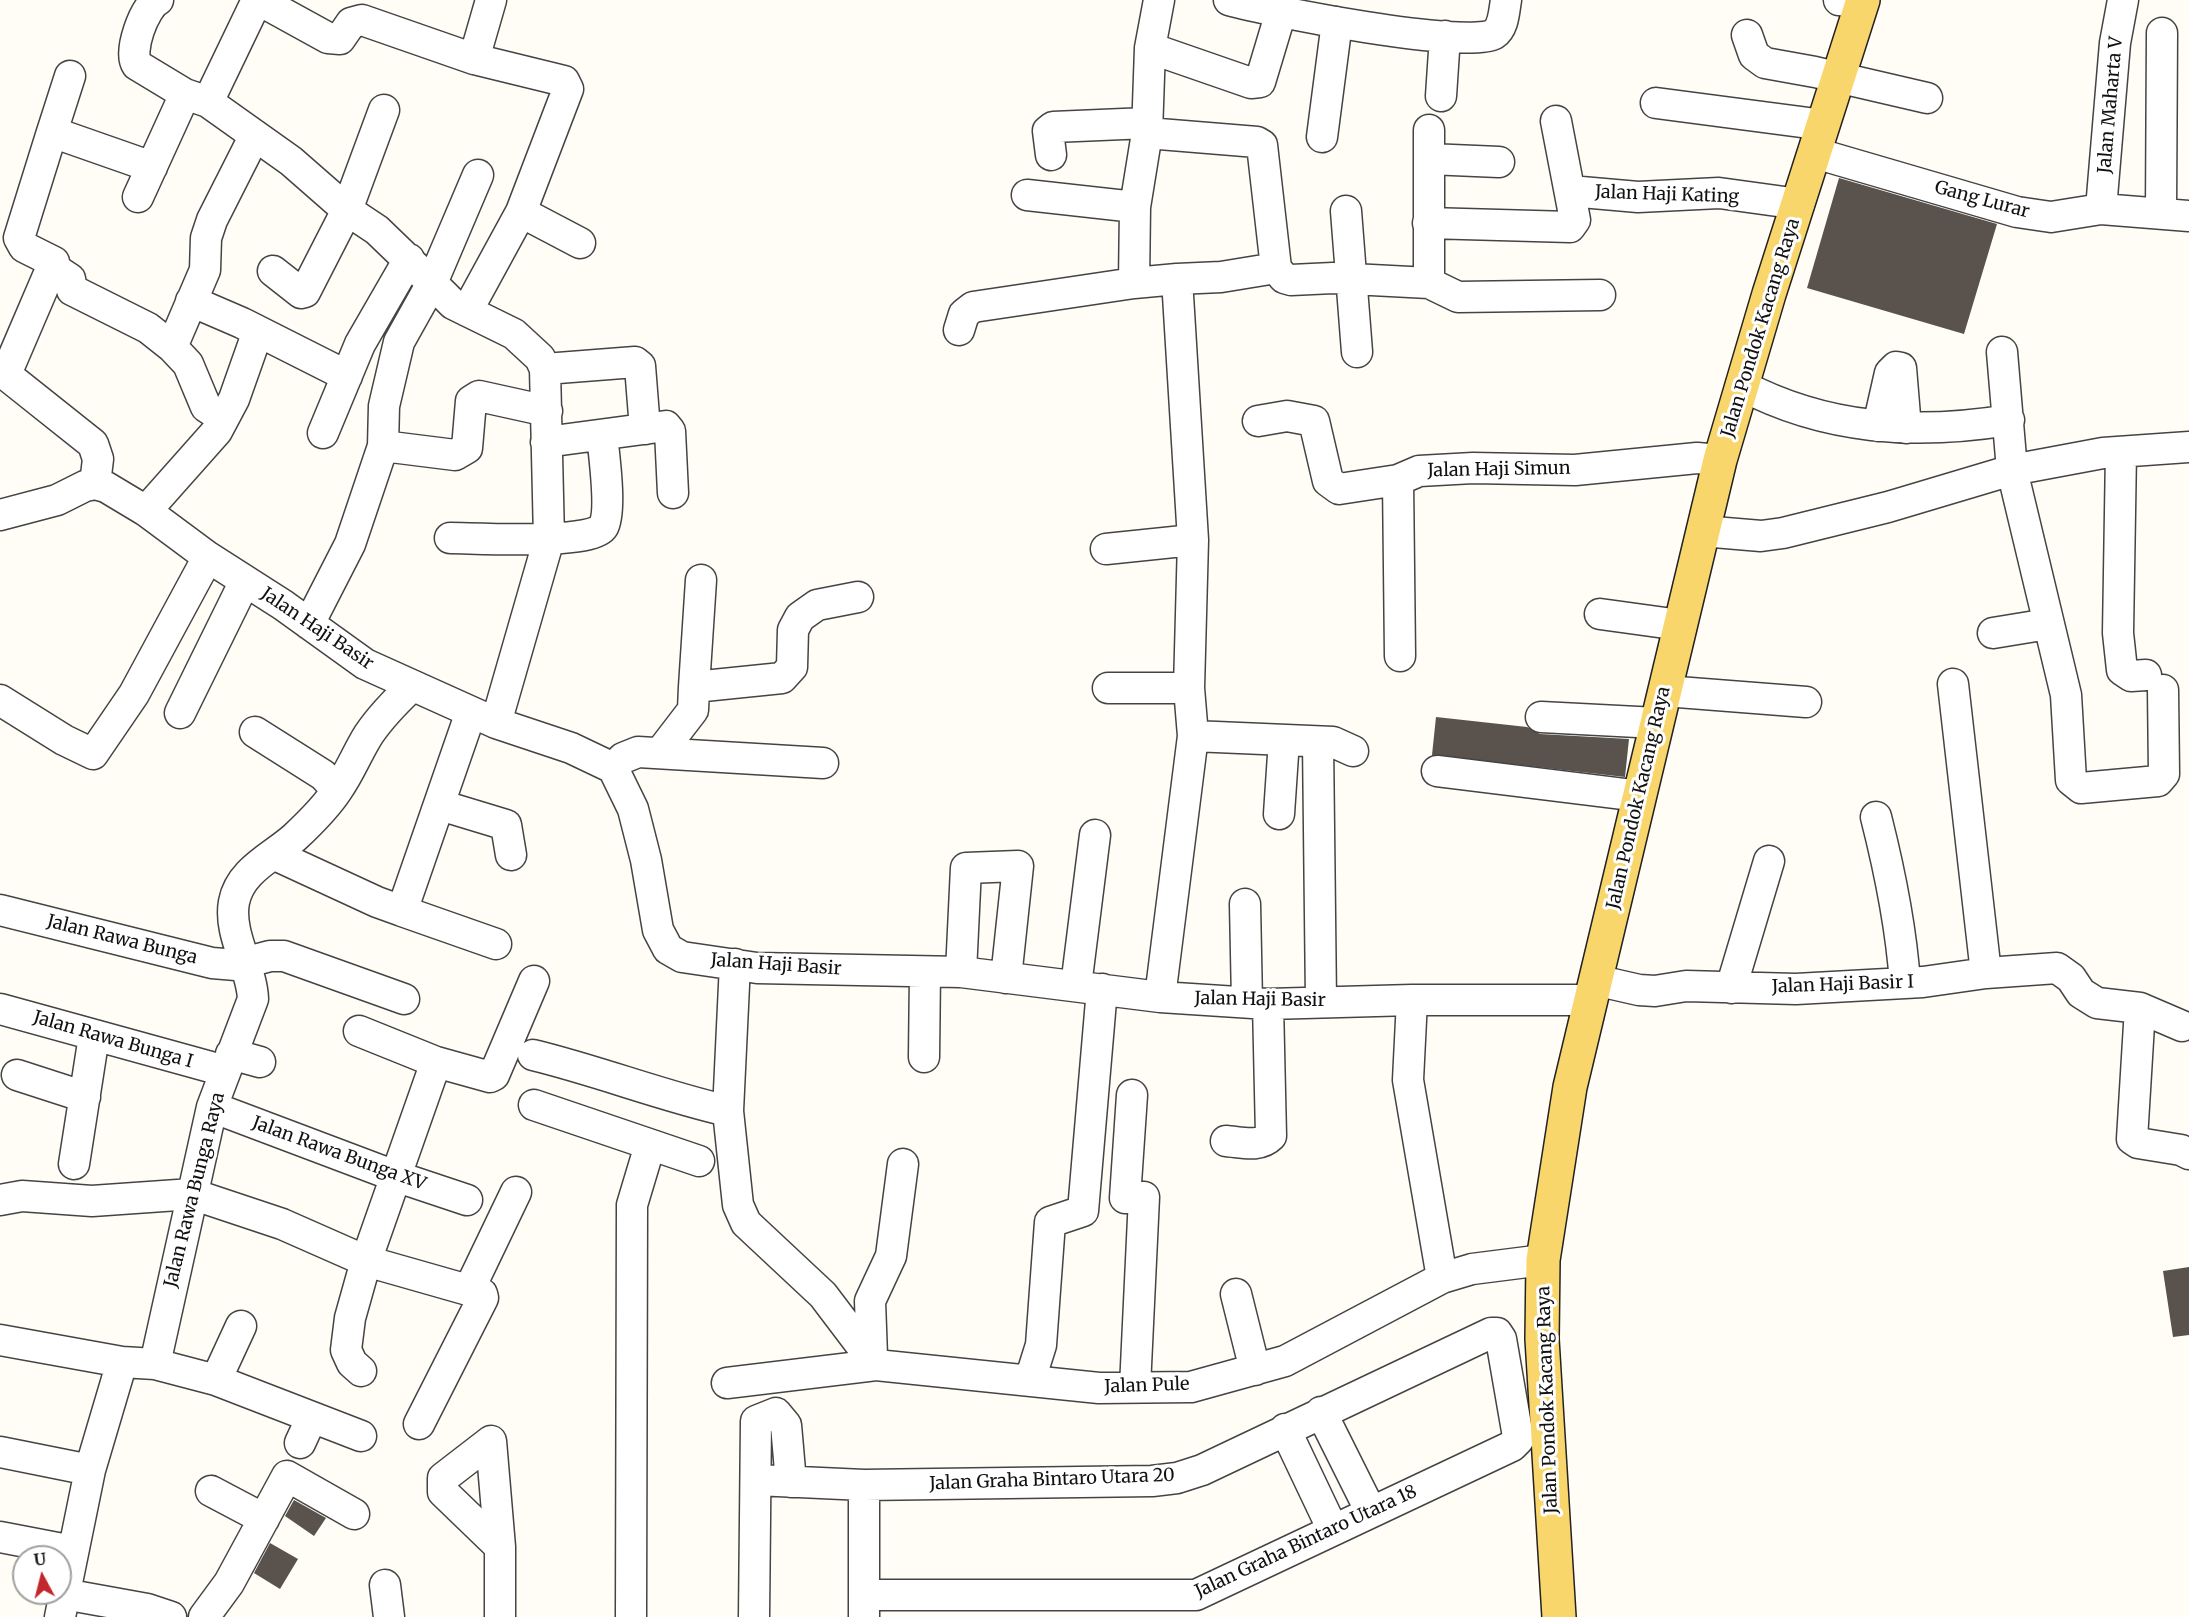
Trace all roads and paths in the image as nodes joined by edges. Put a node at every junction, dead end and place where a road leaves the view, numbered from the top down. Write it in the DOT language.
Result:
graph roads {
  1 [pos="158,0"];
  2 [pos="258,0"];
  3 [pos="491,0"];
  4 [pos="1159,0"];
  5 [pos="1230,0"];
  6 [pos="1506,0"];
  7 [pos="2123,0"];
  8 [pos="1854,1"];
  9 [pos="1274,8"];
  10 [pos="1337,22"];
  11 [pos="2162,33"];
  12 [pos="1747,35"];
  13 [pos="1445,36"];
  14 [pos="1150,48"];
  15 [pos="474,59"];
  16 [pos="70,76"];
  17 [pos="1839,77"];
  18 [pos="1440,96"];
  19 [pos="196,98"];
  20 [pos="1927,98"];
  21 [pos="1656,103"];
  22 [pos="384,110"];
  23 [pos="1556,121"];
  24 [pos="1147,128"];
  25 [pos="52,132"];
  26 [pos="254,137"];
  27 [pos="1322,137"];
  28 [pos="1820,139"];
  29 [pos="1052,155"];
  30 [pos="1499,162"];
  31 [pos="152,167"];
  32 [pos="478,175"];
  33 [pos="1570,191"];
  34 [pos="1027,195"];
  35 [pos="138,197"];
  36 [pos="1799,204"];
  37 [pos="1136,207"];
  38 [pos="2101,209"];
  39 [pos="347,210"];
  40 [pos="1346,211"];
  41 [pos="521,212"];
  42 [pos="2175,214"];
  43 [pos="1428,222"];
  44 [pos="580,243"];
  45 [pos="409,259"];
  46 [pos="52,267"];
  47 [pos="1276,267"];
  48 [pos="273,271"];
  49 [pos="1177,279"];
  50 [pos="1353,279"];
  51 [pos="1134,283"];
  52 [pos="1429,283"];
  53 [pos="432,284"];
  54 [pos="1600,295"];
  55 [pos="191,301"];
  56 [pos="468,311"];
  57 [pos="959,330"];
  58 [pos="258,331"];
  59 [pos="172,347"];
  60 [pos="1357,352"];
  61 [pos="2002,352"];
  62 [pos="545,369"];
  63 [pos="3,372"];
  64 [pos="347,376"];
  65 [pos="1742,386"];
  66 [pos="547,411"];
  67 [pos="223,418"];
  68 [pos="2009,420"];
  69 [pos="1258,421"];
  70 [pos="645,429"];
  71 [pos="323,433"];
  72 [pos="602,435"];
  73 [pos="546,442"];
  74 [pos="383,446"];
  75 [pos="2189,447"];
  76 [pos="2121,452"];
  77 [pos="1720,460"];
  78 [pos="2012,470"];
  79 [pos="1398,480"];
  80 [pos="95,484"];
  81 [pos="673,494"];
  82 [pos="146,511"];
  83 [pos="0,515"];
  84 [pos="1702,531"];
  85 [pos="450,538"];
  86 [pos="549,538"];
  87 [pos="1193,540"];
  88 [pos="1106,549"];
  89 [pos="208,557"];
  90 [pos="701,580"];
  91 [pos="245,581"];
  92 [pos="858,597"];
  93 [pos="1600,614"];
  94 [pos="309,624"];
  95 [pos="2048,624"];
  96 [pos="1680,625"];
  97 [pos="1993,633"];
  98 [pos="1400,656"];
  99 [pos="1953,684"];
  100 [pos="412,686"];
  101 [pos="694,687"];
  102 [pos="1108,688"];
  103 [pos="1189,688"];
  104 [pos="1665,691"];
  105 [pos="0,700"];
  106 [pos="1806,702"];
  107 [pos="180,713"];
  108 [pos="483,717"];
  109 [pos="1541,717"];
  110 [pos="1657,723"];
  111 [pos="255,732"];
  112 [pos="1193,736"];
  113 [pos="1284,741"];
  114 [pos="1318,742"];
  115 [pos="1353,751"];
  116 [pos="660,753"];
  117 [pos="823,763"];
  118 [pos="613,768"];
  119 [pos="1437,771"];
  120 [pos="337,790"];
  121 [pos="1551,804"];
  122 [pos="1639,804"];
  123 [pos="440,805"];
  124 [pos="1280,814"];
  125 [pos="1876,817"];
  126 [pos="1095,835"];
  127 [pos="273,854"];
  128 [pos="511,855"];
  129 [pos="1769,861"];
  130 [pos="1245,904"];
  131 [pos="0,910"];
  132 [pos="402,911"];
  133 [pos="496,944"];
  134 [pos="245,963"];
  135 [pos="735,964"];
  136 [pos="925,972"];
  137 [pos="961,972"];
  138 [pos="1986,972"];
  139 [pos="1006,978"];
  140 [pos="534,981"];
  141 [pos="1905,983"];
  142 [pos="1089,987"];
  143 [pos="1731,988"];
  144 [pos="1593,990"];
  145 [pos="1160,997"];
  146 [pos="404,999"];
  147 [pos="1412,999"];
  148 [pos="1321,1002"];
  149 [pos="1258,1003"];
  150 [pos="2140,1008"];
  151 [pos="0,1009"];
  152 [pos="2182,1026"];
  153 [pos="359,1031"];
  154 [pos="94,1036"];
  155 [pos="533,1055"];
  156 [pos="924,1057"];
  157 [pos="260,1062"];
  158 [pos="436,1062"];
  159 [pos="228,1063"];
  160 [pos="17,1075"];
  161 [pos="1132,1095"];
  162 [pos="85,1097"];
  163 [pos="534,1105"];
  164 [pos="212,1107"];
  165 [pos="728,1112"];
  166 [pos="1226,1141"];
  167 [pos="650,1145"];
  168 [pos="2189,1154"];
  169 [pos="699,1161"];
  170 [pos="74,1164"];
  171 [pos="903,1164"];
  172 [pos="395,1176"];
  173 [pos="516,1192"];
  174 [pos="192,1194"];
  175 [pos="0,1200"];
  176 [pos="467,1200"];
  177 [pos="1543,1260"];
  178 [pos="366,1261"];
  179 [pos="1442,1278"];
  180 [pos="469,1290"];
  181 [pos="1236,1294"];
  182 [pos="241,1326"];
  183 [pos="1497,1333"];
  184 [pos="0,1340"];
  185 [pos="874,1360"];
  186 [pos="122,1362"];
  187 [pos="155,1364"];
  188 [pos="1255,1370"];
  189 [pos="361,1371"];
  190 [pos="216,1380"];
  191 [pos="1030,1380"];
  192 [pos="727,1383"];
  193 [pos="1135,1388"];
  194 [pos="1321,1412"];
  195 [pos="419,1424"];
  196 [pos="1285,1429"];
  197 [pos="361,1436"];
  198 [pos="0,1452"];
  199 [pos="90,1470"];
  200 [pos="756,1480"];
  201 [pos="791,1482"];
  202 [pos="864,1485"];
  203 [pos="211,1491"];
  204 [pos="343,1508"];
  205 [pos="1371,1512"];
  206 [pos="264,1519"];
  207 [pos="1333,1530"];
  208 [pos="0,1537"];
  209 [pos="500,1547"];
  210 [pos="73,1551"];
  211 [pos="72,1556"];
  212 [pos="385,1585"];
  213 [pos="62,1605"];
  214 [pos="864,1606"];
  215 [pos="171,1617"];
  216 [pos="204,1617"];
  217 [pos="388,1617"];
  218 [pos="500,1617"];
  219 [pos="631,1617"];
  220 [pos="754,1617"];
  221 [pos="1559,1617"];
  1 -- 19 [label="street"];
  2 -- 15 [label="street"];
  2 -- 19 [label="street"];
  3 -- 15 [label="street"];
  4 -- 14 [label="street"];
  5 -- 9 [label="street"];
  6 -- 13 [label="street"];
  7 -- 38 [label="street, Jalan Maharta V"];
  8 -- 17 [label="main road, Jalan Pondok Kacang Raya"];
  9 -- 10 [label="street"];
  9 -- 14 [label="street"];
  10 -- 13 [label="street"];
  10 -- 27 [label="street"];
  11 -- 42 [label="street"];
  12 -- 17 [label="street"];
  13 -- 18 [label="street"];
  14 -- 24 [label="street"];
  15 -- 41 [label="street"];
  16 -- 25 [label="street"];
  17 -- 20 [label="street"];
  17 -- 28 [label="main road, Jalan Pondok Kacang Raya"];
  19 -- 26 [label="street"];
  19 -- 31 [label="street"];
  21 -- 28 [label="street, Gang Lurar"];
  22 -- 39 [label="street"];
  23 -- 33 [label="street"];
  24 -- 29 [label="street"];
  24 -- 37 [label="street"];
  24 -- 47 [label="street"];
  25 -- 31 [label="street"];
  25 -- 46 [label="street"];
  26 -- 39 [label="street"];
  26 -- 55 [label="street"];
  28 -- 36 [label="main road, Jalan Pondok Kacang Raya"];
  28 -- 38 [label="street, Gang Lurar"];
  30 -- 43 [label="street"];
  31 -- 35 [label="street"];
  32 -- 53 [label="street"];
  33 -- 36 [label="street, Jalan Haji Kating"];
  33 -- 43 [label="street"];
  34 -- 37 [label="street"];
  36 -- 65 [label="main road, Jalan Pondok Kacang Raya"];
  37 -- 51 [label="street"];
  38 -- 42 [label="street, Gang Lurar"];
  39 -- 45 [label="street"];
  39 -- 48 [label="street"];
  40 -- 50 [label="street"];
  41 -- 44 [label="street"];
  41 -- 56 [label="street"];
  43 -- 52 [label="street"];
  45 -- 53 [label="street"];
  45 -- 64 [label="street"];
  46 -- 59 [label="street"];
  46 -- 63 [label="street"];
  47 -- 49 [label="street"];
  47 -- 50 [label="street"];
  49 -- 51 [label="street"];
  49 -- 87 [label="street"];
  50 -- 52 [label="street"];
  50 -- 60 [label="street"];
  51 -- 57 [label="street"];
  52 -- 54 [label="street"];
  53 -- 56 [label="street"];
  53 -- 74 [label="street"];
  55 -- 58 [label="street"];
  55 -- 59 [label="street"];
  56 -- 62 [label="street"];
  58 -- 64 [label="street"];
  58 -- 67 [label="street"];
  59 -- 67 [label="street"];
  61 -- 68 [label="street"];
  62 -- 66 [label="street"];
  62 -- 70 [label="street"];
  63 -- 80 [label="street"];
  64 -- 71 [label="street"];
  65 -- 68 [label="street"];
  65 -- 77 [label="main road, Jalan Pondok Kacang Raya"];
  66 -- 73 [label="street"];
  66 -- 74 [label="street"];
  67 -- 82 [label="street"];
  68 -- 78 [label="street"];
  69 -- 79 [label="street, Jalan Haji Simun"];
  70 -- 72 [label="street"];
  70 -- 81 [label="street"];
  72 -- 73 [label="street"];
  72 -- 86 [label="street"];
  73 -- 86 [label="street"];
  74 -- 94 [label="street"];
  75 -- 76 [label="street"];
  76 -- 78 [label="street"];
  76 -- 95 [label="street"];
  77 -- 79 [label="street, Jalan Haji Simun"];
  77 -- 84 [label="main road, Jalan Pondok Kacang Raya"];
  78 -- 84 [label="street"];
  78 -- 95 [label="street"];
  79 -- 98 [label="street"];
  80 -- 82 [label="street, Jalan Haji Basir"];
  80 -- 83 [label="street"];
  82 -- 89 [label="street, Jalan Haji Basir"];
  84 -- 96 [label="main road, Jalan Pondok Kacang Raya"];
  85 -- 86 [label="street"];
  86 -- 108 [label="street"];
  87 -- 88 [label="street"];
  87 -- 103 [label="street"];
  89 -- 91 [label="street, Jalan Haji Basir"];
  89 -- 105 [label="street"];
  90 -- 101 [label="street"];
  91 -- 94 [label="street, Jalan Haji Basir"];
  91 -- 107 [label="street"];
  92 -- 101 [label="street"];
  93 -- 96 [label="street"];
  94 -- 100 [label="street, Jalan Haji Basir"];
  95 -- 97 [label="street"];
  96 -- 104 [label="main road, Jalan Pondok Kacang Raya"];
  99 -- 138 [label="street"];
  100 -- 108 [label="street, Jalan Haji Basir"];
  100 -- 120 [label="street, Jalan Rawa Bunga Raya"];
  101 -- 116 [label="street"];
  102 -- 103 [label="street"];
  103 -- 112 [label="street"];
  104 -- 106 [label="street"];
  104 -- 110 [label="main road, Jalan Pondok Kacang Raya"];
  108 -- 118 [label="street, Jalan Haji Basir"];
  108 -- 123 [label="street"];
  109 -- 110 [label="street"];
  110 -- 122 [label="main road, Jalan Pondok Kacang Raya"];
  111 -- 120 [label="street"];
  112 -- 113 [label="street"];
  112 -- 145 [label="street"];
  113 -- 114 [label="street"];
  113 -- 124 [label="street"];
  114 -- 115 [label="street"];
  114 -- 148 [label="street"];
  116 -- 117 [label="street"];
  116 -- 118 [label="street"];
  118 -- 135 [label="street, Jalan Haji Basir"];
  119 -- 122 [label="street"];
  120 -- 127 [label="street, Jalan Rawa Bunga Raya"];
  121 -- 122 [label="street"];
  122 -- 144 [label="main road, Jalan Pondok Kacang Raya"];
  123 -- 128 [label="street"];
  123 -- 132 [label="street"];
  125 -- 141 [label="street"];
  126 -- 142 [label="street"];
  127 -- 132 [label="street"];
  127 -- 134 [label="street, Jalan Rawa Bunga Raya"];
  129 -- 143 [label="street"];
  130 -- 149 [label="street"];
  131 -- 134 [label="street, Jalan Rawa Bunga"];
  132 -- 133 [label="street"];
  134 -- 146 [label="street, Jalan Rawa Bunga"];
  134 -- 159 [label="street, Jalan Rawa Bunga Raya"];
  135 -- 136 [label="street, Jalan Haji Basir"];
  135 -- 165 [label="street"];
  136 -- 137 [label="street, Jalan Haji Basir"];
  136 -- 156 [label="street"];
  137 -- 139 [label="street, Jalan Haji Basir"];
  137 -- 139 [label="street"];
  138 -- 141 [label="street, Jalan Haji Basir I"];
  138 -- 150 [label="street, Jalan Haji Basir I"];
  139 -- 142 [label="street, Jalan Haji Basir"];
  140 -- 158 [label="street"];
  141 -- 143 [label="street, Jalan Haji Basir I"];
  142 -- 145 [label="street, Jalan Haji Basir"];
  142 -- 191 [label="street"];
  143 -- 144 [label="street, Jalan Haji Basir I"];
  144 -- 147 [label="street, Jalan Haji Basir"];
  144 -- 177 [label="main road, Jalan Pondok Kacang Raya"];
  145 -- 149 [label="street, Jalan Haji Basir"];
  147 -- 148 [label="street, Jalan Haji Basir"];
  147 -- 179 [label="street"];
  148 -- 149 [label="street, Jalan Haji Basir"];
  149 -- 166 [label="street"];
  150 -- 152 [label="street"];
  150 -- 168 [label="street"];
  151 -- 154 [label="street, Jalan Rawa Bunga I"];
  153 -- 158 [label="street"];
  154 -- 159 [label="street, Jalan Rawa Bunga I"];
  154 -- 162 [label="street"];
  155 -- 165 [label="street"];
  157 -- 159 [label="street, Jalan Rawa Bunga I"];
  158 -- 172 [label="street"];
  159 -- 164 [label="street, Jalan Rawa Bunga Raya"];
  160 -- 162 [label="street"];
  161 -- 193 [label="street"];
  162 -- 170 [label="street"];
  163 -- 167 [label="street"];
  164 -- 172 [label="street, Jalan Rawa Bunga XV"];
  164 -- 174 [label="street, Jalan Rawa Bunga Raya"];
  165 -- 185 [label="street"];
  167 -- 169 [label="street"];
  167 -- 219 [label="street"];
  171 -- 185 [label="street"];
  172 -- 176 [label="street, Jalan Rawa Bunga XV"];
  172 -- 178 [label="street"];
  173 -- 180 [label="street"];
  174 -- 175 [label="street"];
  174 -- 178 [label="street"];
  174 -- 187 [label="street, Jalan Rawa Bunga Raya"];
  177 -- 179 [label="street, Jalan Pule"];
  177 -- 221 [label="main road, Jalan Pondok Kacang Raya"];
  178 -- 180 [label="street"];
  178 -- 189 [label="street"];
  179 -- 188 [label="street, Jalan Pule"];
  180 -- 195 [label="street"];
  181 -- 188 [label="street"];
  182 -- 190 [label="street"];
  183 -- 194 [label="street, Jalan Graha Bintaro Utara 20"];
  183 -- 205 [label="street, Jalan Graha Bintaro Utara 18"];
  184 -- 186 [label="street"];
  185 -- 191 [label="street, Jalan Pule"];
  185 -- 192 [label="street, Jalan Pule"];
  186 -- 187 [label="street"];
  186 -- 199 [label="street"];
  187 -- 190 [label="street"];
  188 -- 193 [label="street, Jalan Pule"];
  190 -- 197 [label="street"];
  191 -- 193 [label="street, Jalan Pule"];
  194 -- 196 [label="street, Jalan Graha Bintaro Utara 20"];
  194 -- 205 [label="street"];
  196 -- 202 [label="street, Jalan Graha Bintaro Utara 20"];
  196 -- 207 [label="street"];
  198 -- 199 [label="street"];
  199 -- 210 [label="street"];
  200 -- 201 [label="street, Jalan Graha Bintaro Utara 20"];
  200 -- 201 [label="street"];
  200 -- 220 [label="street"];
  201 -- 202 [label="street, Jalan Graha Bintaro Utara 20"];
  202 -- 214 [label="street"];
  203 -- 206 [label="street"];
  204 -- 206 [label="street"];
  205 -- 207 [label="street, Jalan Graha Bintaro Utara 18"];
  206 -- 216 [label="street"];
  207 -- 214 [label="street, Jalan Graha Bintaro Utara 18"];
  208 -- 210 [label="street"];
  209 -- 218 [label="street"];
  210 -- 211 [label="street"];
  212 -- 217 [label="street"];
  213 -- 215 [label="street"];
}
